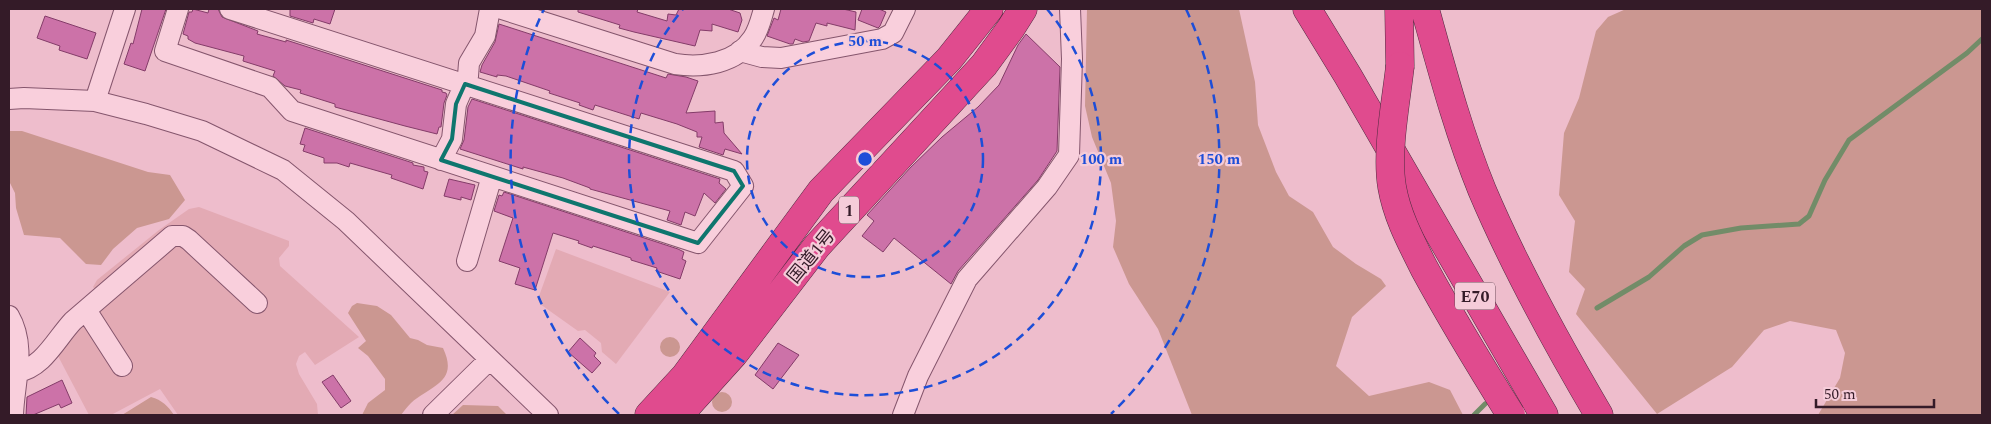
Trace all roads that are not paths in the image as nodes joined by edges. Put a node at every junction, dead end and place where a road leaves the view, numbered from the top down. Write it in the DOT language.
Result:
graph roads {
  1 [pos="125,9"];
  2 [pos="178,9"];
  3 [pos="230,9"];
  4 [pos="490,9"];
  5 [pos="502,9"];
  6 [pos="764,9"];
  7 [pos="905,9"];
  8 [pos="989,9"];
  9 [pos="1023,9"];
  10 [pos="1070,9"];
  11 [pos="1307,9"];
  12 [pos="1315,9"];
  13 [pos="1399,9"];
  14 [pos="1426,9"];
  15 [pos="740,51"];
  16 [pos="1348,76"];
  17 [pos="465,84"];
  18 [pos="9,99"];
  19 [pos="94,101"];
  20 [pos="441,160"];
  21 [pos="492,176"];
  22 [pos="467,261"];
  23 [pos="257,303"];
  24 [pos="86,310"];
  25 [pos="9,316"];
  26 [pos="490,360"];
  27 [pos="122,366"];
  28 [pos="17,372"];
  29 [pos="13,415"];
  30 [pos="433,415"];
  31 [pos="548,415"];
  32 [pos="649,415"];
  33 [pos="680,415"];
  34 [pos="903,415"];
  35 [pos="1510,415"];
  36 [pos="1544,415"];
  37 [pos="1599,415"];
  1 -- 19 [label="street"];
  2 -- 20 [label="street"];
  3 -- 17 [label="street"];
  4 -- 17 [label="street"];
  5 -- 15 [label="street"];
  6 -- 15 [label="street"];
  7 -- 15 [label="street"];
  8 -- 32 [label="highway, 国道1号 / 1"];
  9 -- 33 [label="highway, 国道1号 / 1"];
  10 -- 34 [label="street"];
  11 -- 16 [label="highway, E70"];
  12 -- 16 [label="highway, E70"];
  13 -- 35 [label="highway, bridge"];
  14 -- 37 [label="highway"];
  16 -- 36 [label="highway, E70"];
  17 -- 20 [label="street"];
  17 -- 21 [label="street"];
  18 -- 19 [label="street"];
  19 -- 26 [label="street"];
  20 -- 21 [label="street"];
  21 -- 22 [label="street"];
  23 -- 24 [label="street"];
  24 -- 27 [label="street"];
  24 -- 28 [label="street"];
  25 -- 28 [label="street"];
  26 -- 30 [label="street"];
  26 -- 31 [label="street"];
  28 -- 29 [label="street"];
}
